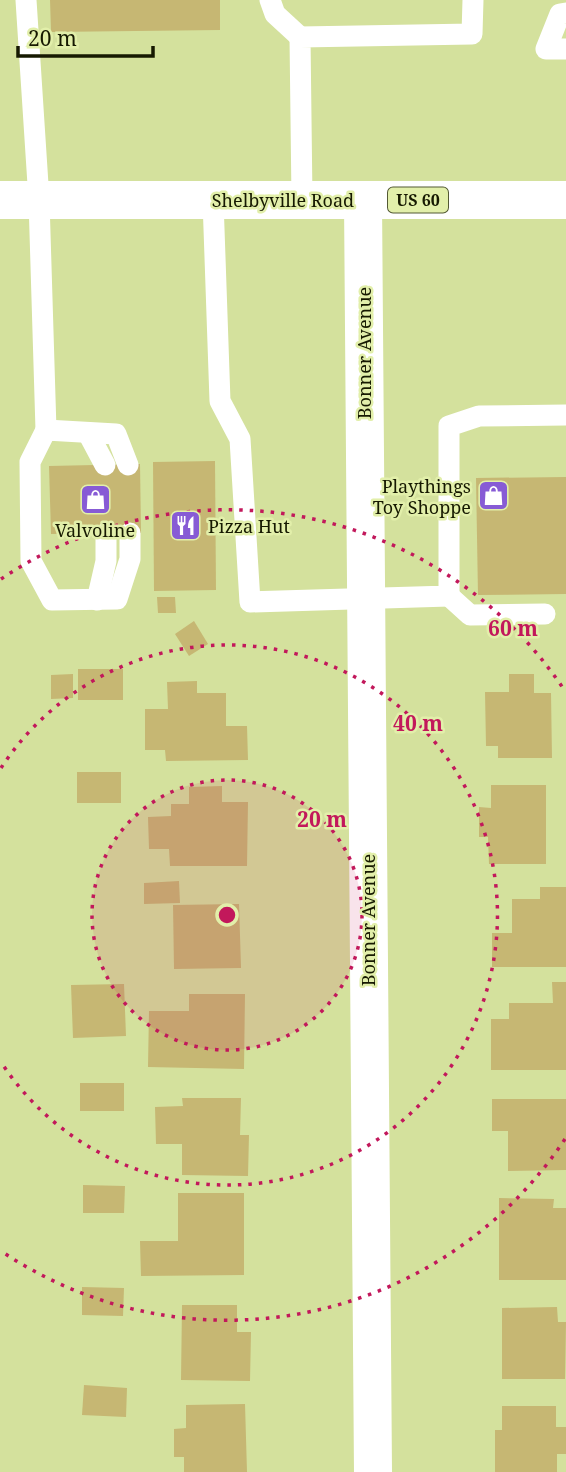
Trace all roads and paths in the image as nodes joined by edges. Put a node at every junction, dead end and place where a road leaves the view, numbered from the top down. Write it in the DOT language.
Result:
graph roads {
  1 [pos="26,0"];
  2 [pos="270,0"];
  3 [pos="473,0"];
  4 [pos="566,12"];
  5 [pos="300,37"];
  6 [pos="566,49"];
  7 [pos="0,200"];
  8 [pos="39,200"];
  9 [pos="214,200"];
  10 [pos="302,200"];
  11 [pos="363,200"];
  12 [pos="566,200"];
  13 [pos="566,415"];
  14 [pos="46,430"];
  15 [pos="88,433"];
  16 [pos="105,465"];
  17 [pos="128,465"];
  18 [pos="106,533"];
  19 [pos="130,533"];
  20 [pos="449,596"];
  21 [pos="366,597"];
  22 [pos="97,600"];
  23 [pos="545,614"];
  24 [pos="373,1472"];
  1 -- 8 [label="lane"];
  2 -- 5 [label="lane"];
  3 -- 5 [label="lane"];
  4 -- 6 [label="lane"];
  5 -- 10 [label="lane"];
  7 -- 8 [label="street, Shelbyville Road / US 60"];
  8 -- 9 [label="street, Shelbyville Road / US 60"];
  8 -- 14 [label="lane"];
  9 -- 10 [label="street, Shelbyville Road / US 60"];
  9 -- 21 [label="lane"];
  10 -- 11 [label="street, Shelbyville Road / US 60"];
  11 -- 12 [label="street, Shelbyville Road / US 60"];
  11 -- 21 [label="street, Bonner Avenue"];
  13 -- 20 [label="lane"];
  14 -- 15 [label="lane"];
  14 -- 22 [label="lane"];
  15 -- 16 [label="lane"];
  15 -- 17 [label="lane"];
  18 -- 22 [label="lane"];
  19 -- 22 [label="lane"];
  20 -- 21 [label="lane"];
  20 -- 23 [label="lane"];
  21 -- 24 [label="street, Bonner Avenue"];
}
